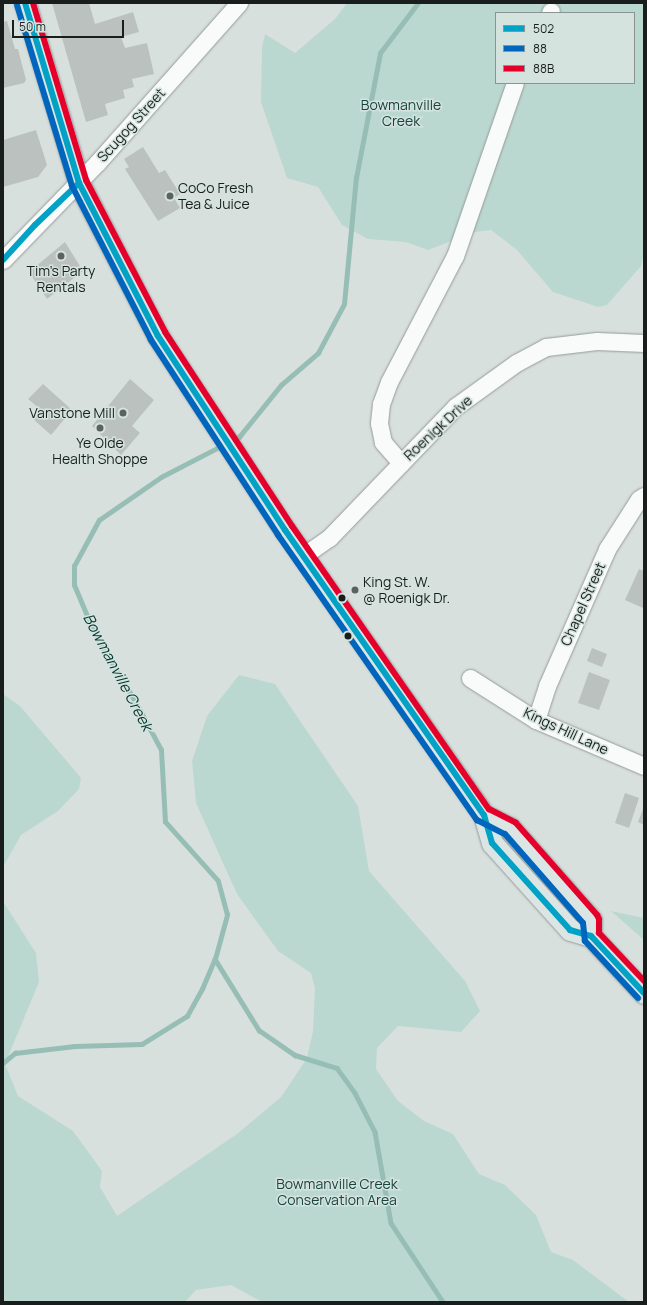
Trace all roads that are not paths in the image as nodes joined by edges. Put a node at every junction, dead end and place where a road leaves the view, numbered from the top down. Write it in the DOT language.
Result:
graph roads {
  1 [pos="25,3"];
  2 [pos="239,3"];
  3 [pos="516,84"];
  4 [pos="78,183"];
  5 [pos="3,260"];
  6 [pos="644,343"];
  7 [pos="401,463"];
  8 [pos="644,496"];
  9 [pos="303,556"];
  10 [pos="470,678"];
  11 [pos="536,720"];
  12 [pos="644,766"];
  13 [pos="644,993"];
  1 -- 4 [label="main road"];
  2 -- 4 [label="street, Scugog Street"];
  3 -- 7 [label="street"];
  4 -- 5 [label="street, Scugog Street"];
  4 -- 9 [label="main road"];
  6 -- 7 [label="street, Roenigk Drive"];
  7 -- 9 [label="street, Roenigk Drive"];
  8 -- 11 [label="street, Chapel Street"];
  9 -- 13 [label="main road"];
  10 -- 11 [label="street, Kings Hill Lane"];
  11 -- 12 [label="street, Kings Hill Lane"];
}
